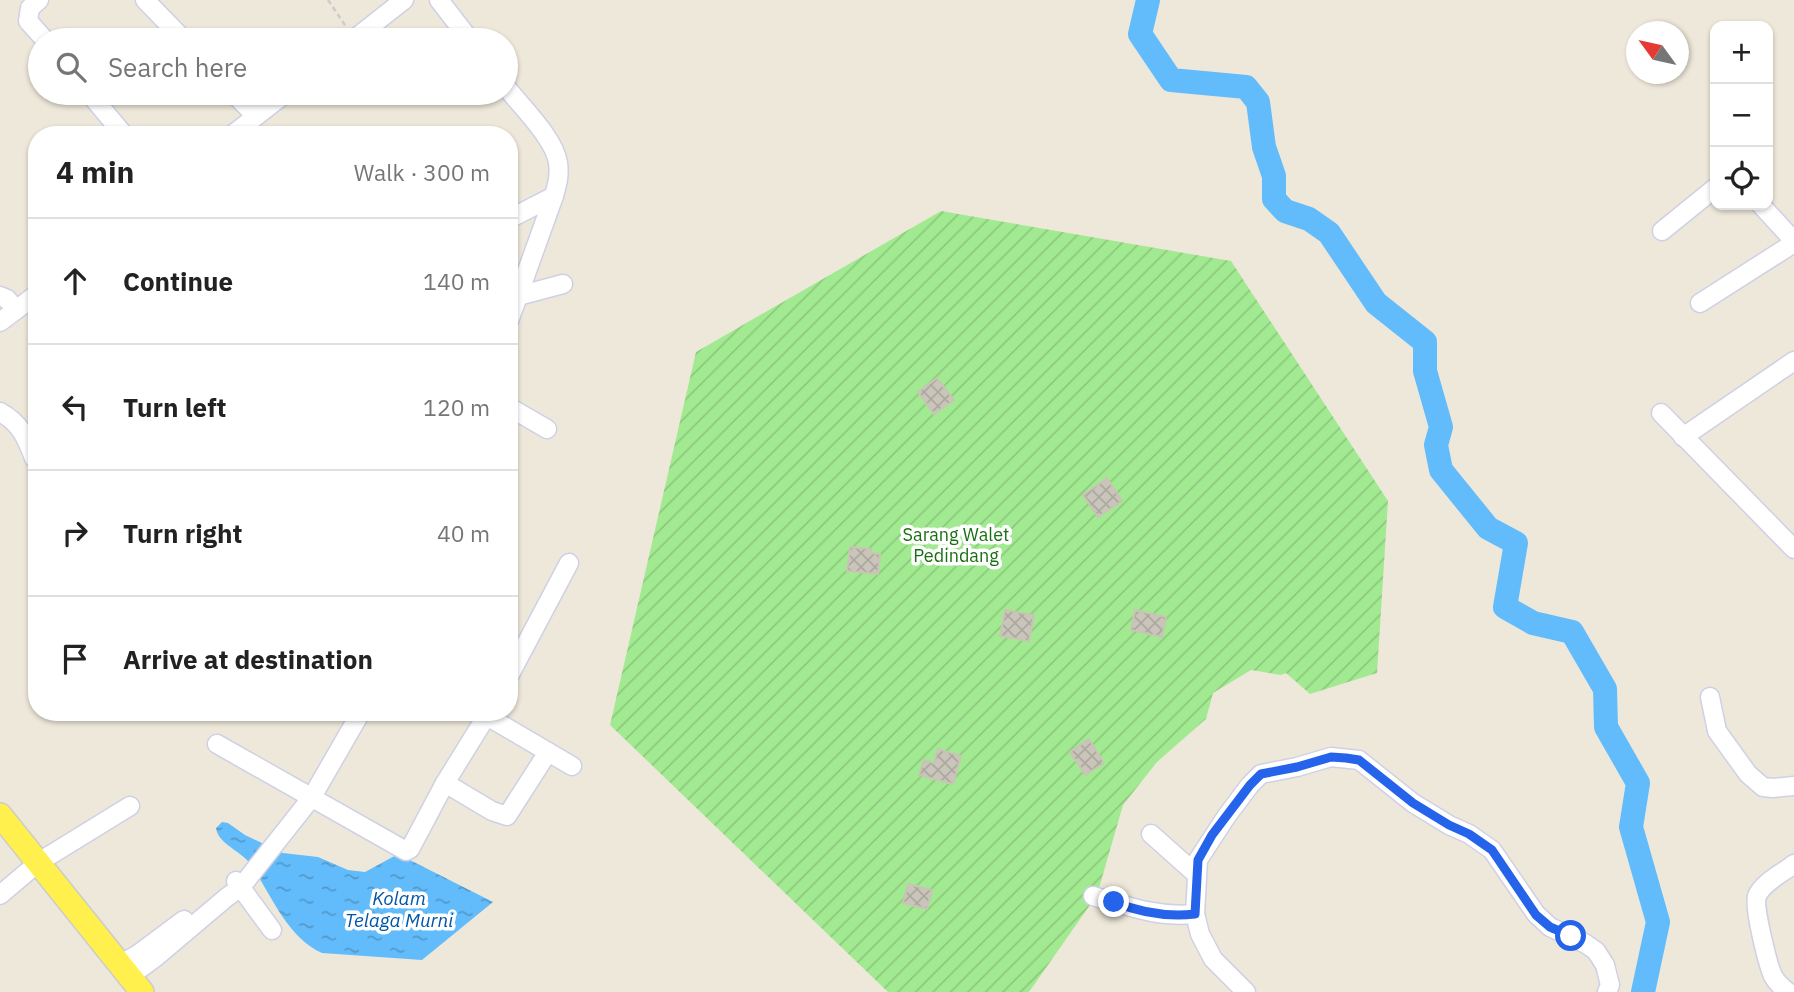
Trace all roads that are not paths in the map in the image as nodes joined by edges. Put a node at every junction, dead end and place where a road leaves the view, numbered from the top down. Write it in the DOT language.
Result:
graph roads {
  1 [pos="39,0"];
  2 [pos="145,0"];
  3 [pos="404,0"];
  4 [pos="439,0"];
  5 [pos="34,28"];
  6 [pos="172,28"];
  7 [pos="369,28"];
  8 [pos="461,28"];
  9 [pos="518,102"];
  10 [pos="99,105"];
  11 [pos="245,105"];
  12 [pos="270,105"];
  13 [pos="256,116"];
  14 [pos="116,126"];
  15 [pos="247,126"];
  16 [pos="1710,192"];
  17 [pos="554,196"];
  18 [pos="1765,210"];
  19 [pos="518,214"];
  20 [pos="1662,231"];
  21 [pos="1794,242"];
  22 [pos="563,284"];
  23 [pos="0,296"];
  24 [pos="518,296"];
  25 [pos="28,301"];
  26 [pos="1700,303"];
  27 [pos="16,310"];
  28 [pos="0,322"];
  29 [pos="1794,361"];
  30 [pos="0,412"];
  31 [pos="518,412"];
  32 [pos="1661,413"];
  33 [pos="547,429"];
  34 [pos="1683,437"];
  35 [pos="28,443"];
  36 [pos="1794,549"];
  37 [pos="569,563"];
  38 [pos="518,659"];
  39 [pos="1710,697"];
  40 [pos="356,721"];
  41 [pos="481,721"];
  42 [pos="497,721"];
  43 [pos="217,744"];
  44 [pos="548,752"];
  45 [pos="572,766"];
  46 [pos="446,783"];
  47 [pos="1794,786"];
  48 [pos="312,797"];
  49 [pos="130,806"];
  50 [pos="0,814"];
  51 [pos="1151,834"];
  52 [pos="39,862"];
  53 [pos="1794,864"];
  54 [pos="1196,874"];
  55 [pos="244,880"];
  56 [pos="0,895"];
  57 [pos="1093,896"];
  58 [pos="1195,914"];
  59 [pos="272,930"];
  60 [pos="131,977"];
  61 [pos="1246,992"];
  62 [pos="1607,992"];
  63 [pos="1788,992"];
  1 -- 5 [label="street"];
  2 -- 6 [label="street"];
  3 -- 7 [label="street"];
  4 -- 8 [label="street"];
  9 -- 17 [label="street"];
  10 -- 14 [label="street"];
  11 -- 13 [label="street"];
  12 -- 13 [label="street"];
  13 -- 15 [label="street"];
  16 -- 20 [label="street"];
  17 -- 19 [label="street"];
  17 -- 24 [label="street"];
  18 -- 21 [label="street"];
  21 -- 26 [label="street"];
  22 -- 24 [label="street"];
  23 -- 27 [label="street"];
  25 -- 27 [label="street"];
  27 -- 28 [label="street"];
  29 -- 34 [label="street"];
  30 -- 35 [label="street"];
  31 -- 33 [label="street"];
  32 -- 34 [label="street"];
  34 -- 36 [label="street"];
  37 -- 38 [label="street"];
  39 -- 47 [label="street"];
  40 -- 48 [label="street"];
  41 -- 46 [label="street"];
  42 -- 44 [label="street"];
  43 -- 48 [label="street"];
  44 -- 45 [label="street"];
  44 -- 46 [label="street"];
  46 -- 48 [label="street"];
  48 -- 55 [label="street"];
  49 -- 52 [label="street"];
  50 -- 52 [label="main road"];
  51 -- 54 [label="street"];
  52 -- 56 [label="street"];
  52 -- 60 [label="main road"];
  53 -- 63 [label="street"];
  54 -- 58 [label="street"];
  54 -- 62 [label="street"];
  55 -- 59 [label="street"];
  55 -- 60 [label="street"];
  57 -- 58 [label="street"];
  58 -- 61 [label="street"];
}
